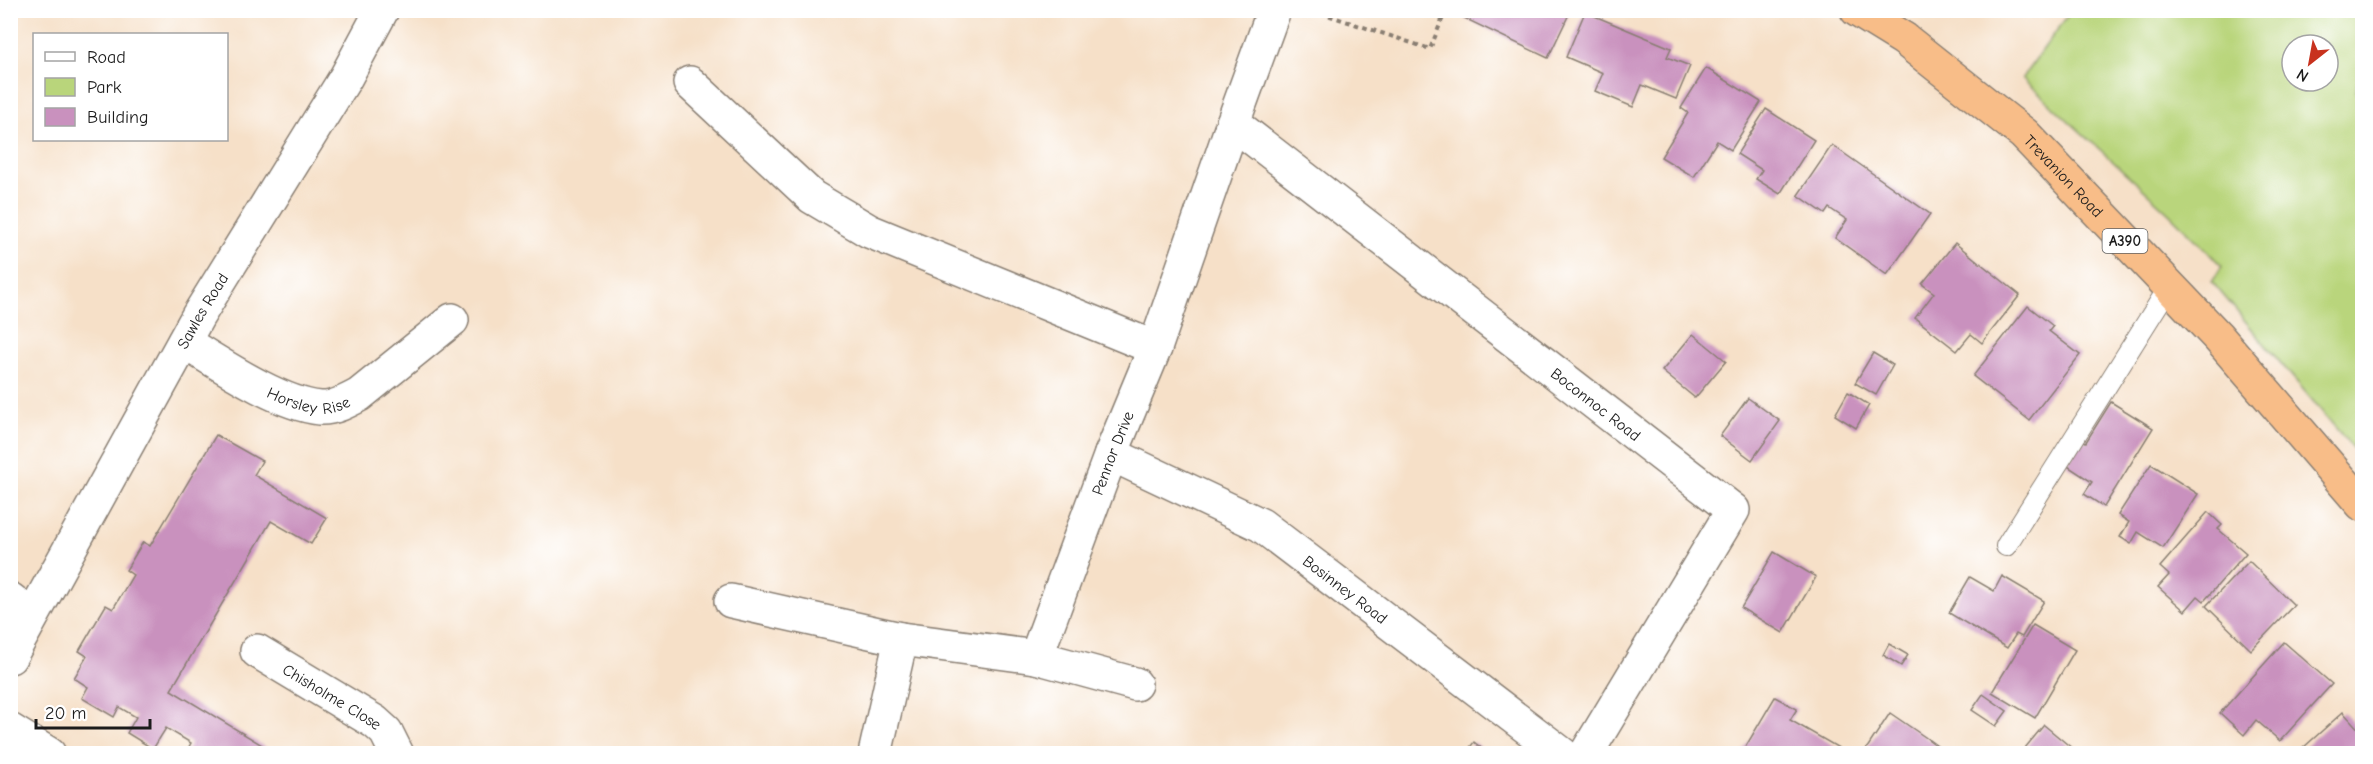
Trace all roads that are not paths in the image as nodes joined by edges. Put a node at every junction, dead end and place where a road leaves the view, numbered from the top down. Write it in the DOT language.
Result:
graph roads {
  1 [pos="382,10"];
  2 [pos="1274,10"];
  3 [pos="1857,10"];
  4 [pos="690,83"];
  5 [pos="1233,123"];
  6 [pos="2169,287"];
  7 [pos="452,320"];
  8 [pos="184,342"];
  9 [pos="1155,348"];
  10 [pos="1111,454"];
  11 [pos="2362,504"];
  12 [pos="2006,546"];
  13 [pos="731,601"];
  14 [pos="21,608"];
  15 [pos="901,639"];
  16 [pos="256,651"];
  17 [pos="10,657"];
  18 [pos="1036,657"];
  19 [pos="1135,684"];
  20 [pos="10,730"];
  21 [pos="49,753"];
  22 [pos="397,753"];
  23 [pos="875,753"];
  24 [pos="1562,753"];
  25 [pos="1586,753"];
  1 -- 8 [label="street, Sawles Road"];
  2 -- 5 [label="street, Pennor Drive"];
  3 -- 6 [label="highway, Trevanion Road / A390"];
  4 -- 9 [label="street"];
  5 -- 9 [label="street, Pennor Drive"];
  5 -- 25 [label="street, Boconnoc Road"];
  6 -- 11 [label="highway, Trevanion Road / A390"];
  6 -- 12 [label="lane"];
  7 -- 8 [label="street, Horsley Rise"];
  8 -- 14 [label="street, Sawles Road"];
  9 -- 10 [label="street, Pennor Drive"];
  10 -- 18 [label="street, Pennor Drive"];
  10 -- 24 [label="street, Bosinney Road"];
  13 -- 15 [label="street"];
  14 -- 17 [label="street, Sawles Road"];
  15 -- 18 [label="street"];
  15 -- 23 [label="street"];
  16 -- 22 [label="street, Chisholme Close"];
  18 -- 19 [label="street"];
  20 -- 21 [label="street"];
}
